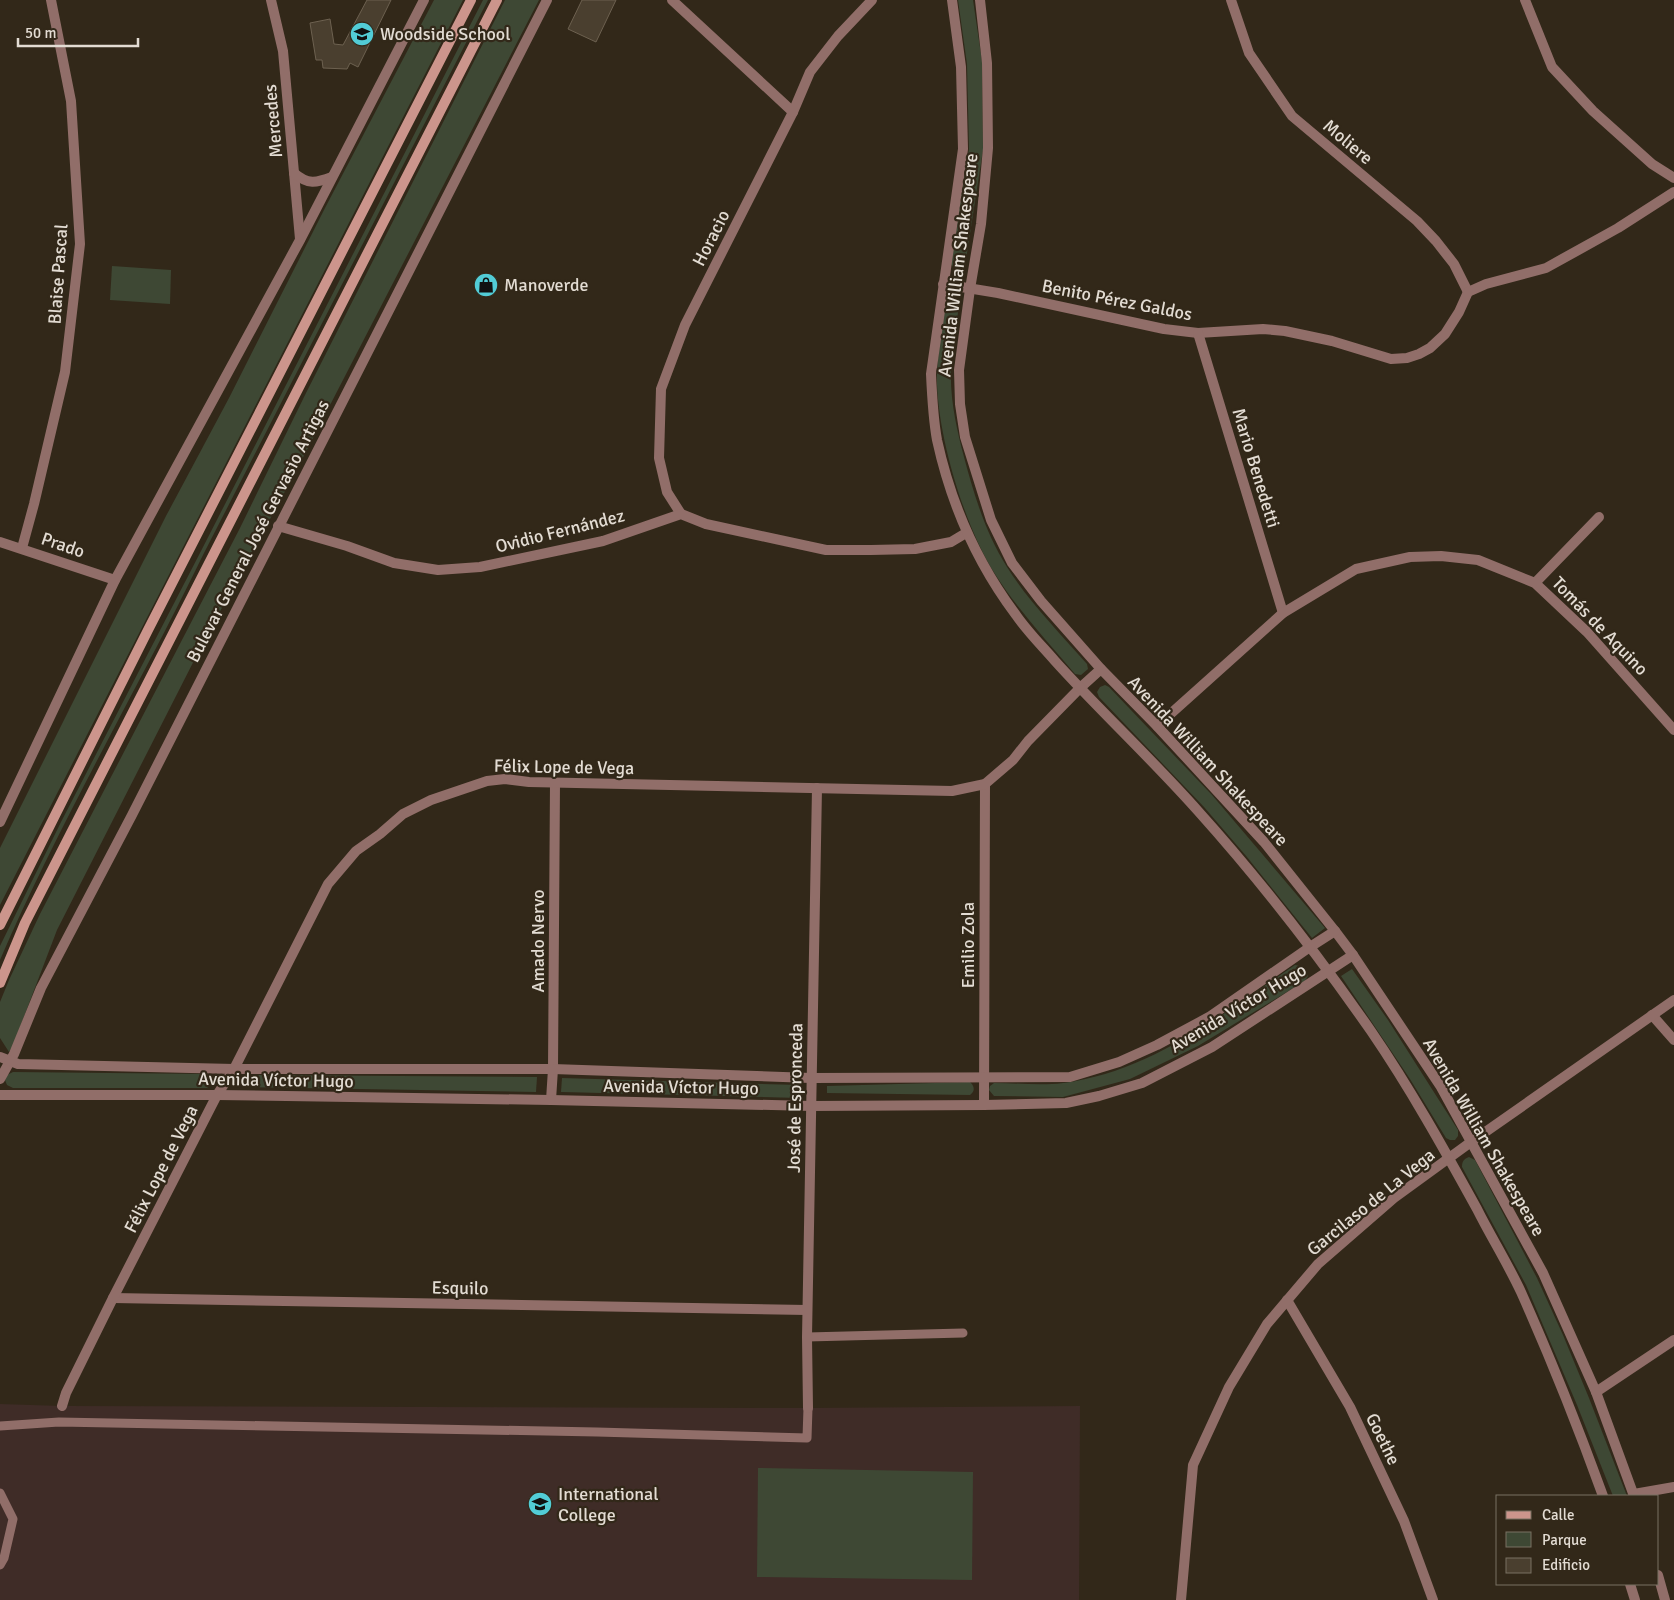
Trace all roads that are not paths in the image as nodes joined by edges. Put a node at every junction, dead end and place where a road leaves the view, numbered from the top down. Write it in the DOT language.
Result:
graph roads {
  1 [pos="51,0"];
  2 [pos="272,0"];
  3 [pos="424,0"];
  4 [pos="472,0"];
  5 [pos="497,0"];
  6 [pos="548,0"];
  7 [pos="672,0"];
  8 [pos="872,0"];
  9 [pos="952,0"];
  10 [pos="980,0"];
  11 [pos="1231,0"];
  12 [pos="1525,0"];
  13 [pos="793,112"];
  14 [pos="294,173"];
  15 [pos="332,177"];
  16 [pos="1674,178"];
  17 [pos="1674,192"];
  18 [pos="300,240"];
  19 [pos="944,284"];
  20 [pos="970,288"];
  21 [pos="1468,292"];
  22 [pos="1198,333"];
  23 [pos="680,514"];
  24 [pos="1599,516"];
  25 [pos="278,526"];
  26 [pos="966,533"];
  27 [pos="0,542"];
  28 [pos="22,548"];
  29 [pos="115,580"];
  30 [pos="1535,583"];
  31 [pos="1283,613"];
  32 [pos="1101,669"];
  33 [pos="1080,688"];
  34 [pos="1157,726"];
  35 [pos="1674,730"];
  36 [pos="555,783"];
  37 [pos="985,784"];
  38 [pos="817,788"];
  39 [pos="0,822"];
  40 [pos="0,925"];
  41 [pos="1335,931"];
  42 [pos="1310,947"];
  43 [pos="1353,955"];
  44 [pos="1328,972"];
  45 [pos="0,983"];
  46 [pos="1674,1000"];
  47 [pos="1652,1015"];
  48 [pos="1674,1040"];
  49 [pos="5,1059"];
  50 [pos="234,1069"];
  51 [pos="553,1069"];
  52 [pos="812,1078"];
  53 [pos="984,1078"];
  54 [pos="0,1079"];
  55 [pos="0,1095"];
  56 [pos="218,1095"];
  57 [pos="551,1100"];
  58 [pos="984,1105"];
  59 [pos="811,1106"];
  60 [pos="1471,1142"];
  61 [pos="1449,1159"];
  62 [pos="113,1298"];
  63 [pos="1287,1300"];
  64 [pos="807,1310"];
  65 [pos="963,1334"];
  66 [pos="807,1336"];
  67 [pos="1674,1340"];
  68 [pos="1596,1392"];
  69 [pos="62,1406"];
  70 [pos="808,1408"];
  71 [pos="59,1422"];
  72 [pos="0,1426"];
  73 [pos="1674,1487"];
  74 [pos="0,1493"];
  75 [pos="1603,1495"];
  76 [pos="1634,1495"];
  77 [pos="0,1565"];
  78 [pos="1659,1579"];
  79 [pos="1630,1585"];
  80 [pos="1181,1600"];
  81 [pos="1433,1600"];
  82 [pos="1635,1600"];
  83 [pos="1665,1600"];
  1 -- 28 [label="street, Blaise Pascal"];
  2 -- 14 [label="street, Mercedes"];
  3 -- 15 [label="street"];
  4 -- 40 [label="main road"];
  5 -- 45 [label="main road, Bulevar General José Gervasio Artigas"];
  6 -- 25 [label="street, Bulevar General José Gervasio Artigas"];
  7 -- 13 [label="street"];
  8 -- 13 [label="street, Horacio"];
  9 -- 19 [label="street, Avenida William Shakespeare"];
  10 -- 20 [label="street, Avenida William Shakespeare"];
  11 -- 21 [label="street, Moliere"];
  12 -- 16 [label="street"];
  13 -- 23 [label="street, Horacio"];
  14 -- 15 [label="street"];
  14 -- 18 [label="street, Mercedes"];
  15 -- 18 [label="street"];
  17 -- 21 [label="street"];
  18 -- 29 [label="street"];
  19 -- 20 [label="street, Benito Pérez Galdos"];
  19 -- 26 [label="street, Avenida William Shakespeare"];
  20 -- 22 [label="street, Benito Pérez Galdos"];
  20 -- 32 [label="street, Avenida William Shakespeare"];
  21 -- 22 [label="street, Benito Pérez Galdos"];
  22 -- 31 [label="street, Mario Benedetti"];
  23 -- 25 [label="street, Ovidio Fernández"];
  23 -- 26 [label="street"];
  24 -- 30 [label="street"];
  25 -- 49 [label="street, Bulevar General José Gervasio Artigas"];
  26 -- 33 [label="street, Avenida William Shakespeare"];
  27 -- 28 [label="street, Prado"];
  28 -- 29 [label="street, Prado"];
  29 -- 39 [label="street"];
  30 -- 31 [label="street, Tomás de Aquino"];
  30 -- 35 [label="street, Tomás de Aquino"];
  31 -- 34 [label="street, Tomás de Aquino"];
  32 -- 33 [label="street, Félix Lope de Vega"];
  32 -- 34 [label="street, Avenida William Shakespeare"];
  33 -- 37 [label="street, Félix Lope de Vega"];
  33 -- 42 [label="street, Avenida William Shakespeare"];
  34 -- 41 [label="street, Avenida William Shakespeare"];
  36 -- 38 [label="street, Félix Lope de Vega"];
  36 -- 50 [label="street, Félix Lope de Vega"];
  36 -- 51 [label="street, Amado Nervo"];
  37 -- 38 [label="street, Félix Lope de Vega"];
  37 -- 53 [label="street, Emilio Zola"];
  38 -- 52 [label="street, José de Espronceda"];
  41 -- 42 [label="street, Avenida Víctor Hugo"];
  41 -- 43 [label="street, Avenida William Shakespeare"];
  42 -- 44 [label="street, Avenida William Shakespeare"];
  42 -- 53 [label="street, Avenida Víctor Hugo"];
  43 -- 44 [label="street, Avenida Víctor Hugo"];
  43 -- 60 [label="street, Avenida William Shakespeare"];
  44 -- 58 [label="street, Avenida Víctor Hugo"];
  44 -- 61 [label="street, Avenida William Shakespeare"];
  46 -- 47 [label="street, Garcilaso de La Vega"];
  47 -- 48 [label="street"];
  47 -- 60 [label="street, Garcilaso de La Vega"];
  49 -- 50 [label="street, Avenida Víctor Hugo"];
  49 -- 54 [label="street, Bulevar General José Gervasio Artigas"];
  50 -- 51 [label="street, Avenida Víctor Hugo"];
  50 -- 56 [label="street, Félix Lope de Vega"];
  51 -- 52 [label="street, Avenida Víctor Hugo"];
  51 -- 57 [label="street, Amado Nervo"];
  52 -- 53 [label="street, Avenida Víctor Hugo"];
  52 -- 59 [label="street, José de Espronceda"];
  53 -- 58 [label="street, Emilio Zola"];
  55 -- 56 [label="street, Avenida Víctor Hugo"];
  56 -- 57 [label="street, Avenida Víctor Hugo"];
  56 -- 62 [label="street, Félix Lope de Vega"];
  57 -- 59 [label="street, Avenida Víctor Hugo"];
  58 -- 59 [label="street, Avenida Víctor Hugo"];
  59 -- 64 [label="street, José de Espronceda"];
  60 -- 61 [label="street, Garcilaso de La Vega"];
  60 -- 68 [label="street, Avenida William Shakespeare"];
  61 -- 63 [label="street, Garcilaso de La Vega"];
  61 -- 75 [label="street, Avenida William Shakespeare"];
  62 -- 64 [label="street, Esquilo"];
  62 -- 69 [label="street, Félix Lope de Vega"];
  63 -- 80 [label="street, Garcilaso de La Vega"];
  63 -- 81 [label="street, Goethe"];
  64 -- 66 [label="street, José de Espronceda"];
  65 -- 66 [label="lane"];
  66 -- 70 [label="street, José de Espronceda"];
  67 -- 68 [label="street"];
  68 -- 76 [label="street, Avenida William Shakespeare"];
  69 -- 71 [label="lane"];
  70 -- 71 [label="lane"];
  71 -- 72 [label="lane"];
  73 -- 76 [label="street"];
  74 -- 77 [label="lane"];
  78 -- 83 [label="street"];
  79 -- 82 [label="street"];
}
